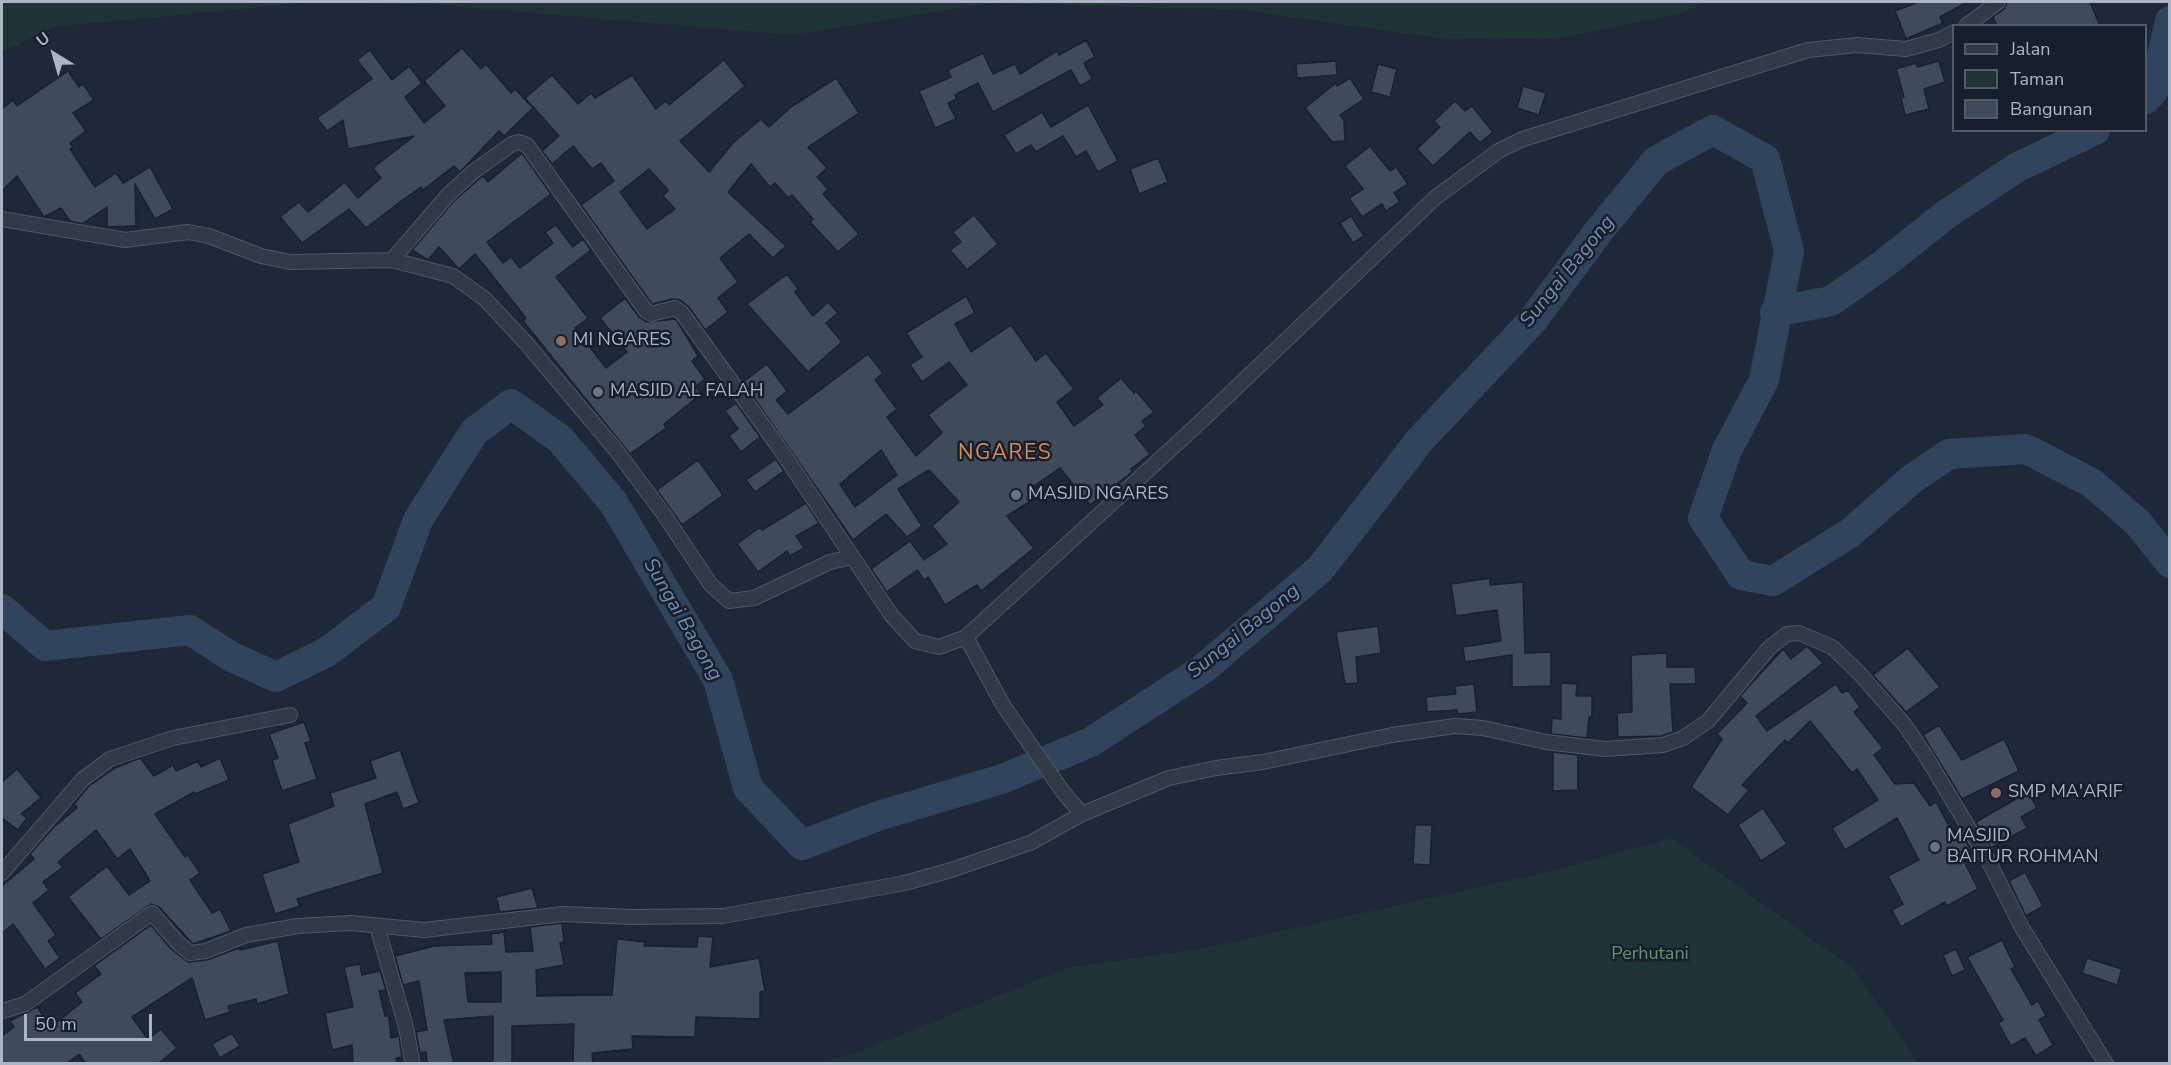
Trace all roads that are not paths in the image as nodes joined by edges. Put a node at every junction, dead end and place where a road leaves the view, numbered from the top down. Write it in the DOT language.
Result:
graph roads {
  1 [pos="1998,2"];
  2 [pos="1969,24"];
  3 [pos="1952,33"];
  4 [pos="2,219"];
  5 [pos="392,260"];
  6 [pos="852,557"];
  7 [pos="966,637"];
  8 [pos="290,715"];
  9 [pos="1083,814"];
  10 [pos="2,873"];
  11 [pos="377,926"];
  12 [pos="2,1011"];
  13 [pos="412,1062"];
  14 [pos="2106,1064"];
  1 -- 2 [label="street"];
  3 -- 7 [label="street"];
  4 -- 5 [label="street"];
  5 -- 6 [label="street"];
  5 -- 6 [label="street"];
  6 -- 7 [label="street"];
  7 -- 9 [label="street"];
  8 -- 10 [label="street"];
  9 -- 11 [label="street"];
  9 -- 14 [label="street"];
  11 -- 12 [label="street"];
  11 -- 13 [label="street"];
}
